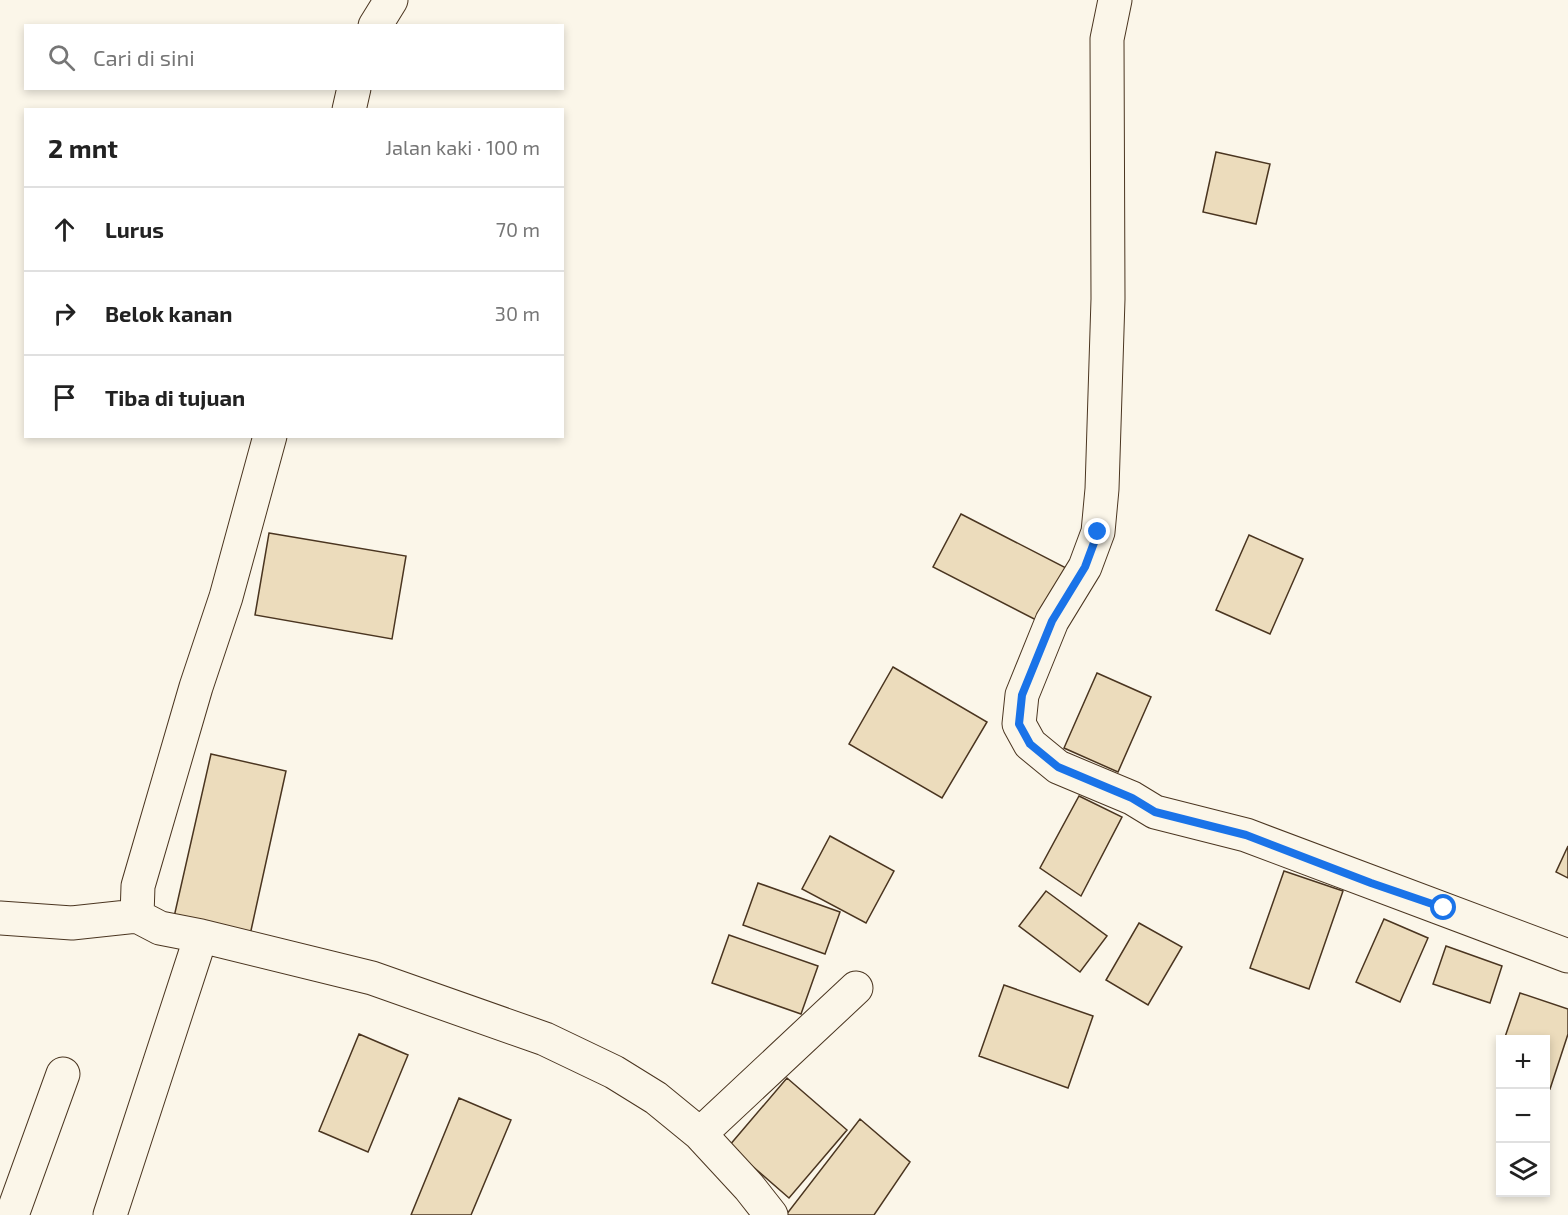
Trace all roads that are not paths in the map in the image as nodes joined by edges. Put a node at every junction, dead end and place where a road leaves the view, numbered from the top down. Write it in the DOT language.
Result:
graph roads {
  1 [pos="391,0"];
  2 [pos="1115,0"];
  3 [pos="376,24"];
  4 [pos="354,90"];
  5 [pos="349,108"];
  6 [pos="269,438"];
  7 [pos="137,916"];
  8 [pos="0,918"];
  9 [pos="201,936"];
  10 [pos="1568,956"];
  11 [pos="856,988"];
  12 [pos="63,1074"];
  13 [pos="700,1134"];
  14 [pos="12,1180"];
  15 [pos="12,1215"];
  16 [pos="110,1215"];
  17 [pos="771,1215"];
  1 -- 3 [label="street"];
  2 -- 10 [label="street"];
  4 -- 5 [label="street"];
  6 -- 7 [label="street"];
  7 -- 8 [label="street"];
  7 -- 9 [label="street"];
  9 -- 13 [label="street"];
  9 -- 16 [label="street"];
  11 -- 13 [label="street"];
  12 -- 14 [label="street"];
  13 -- 17 [label="street"];
  14 -- 15 [label="street"];
}
